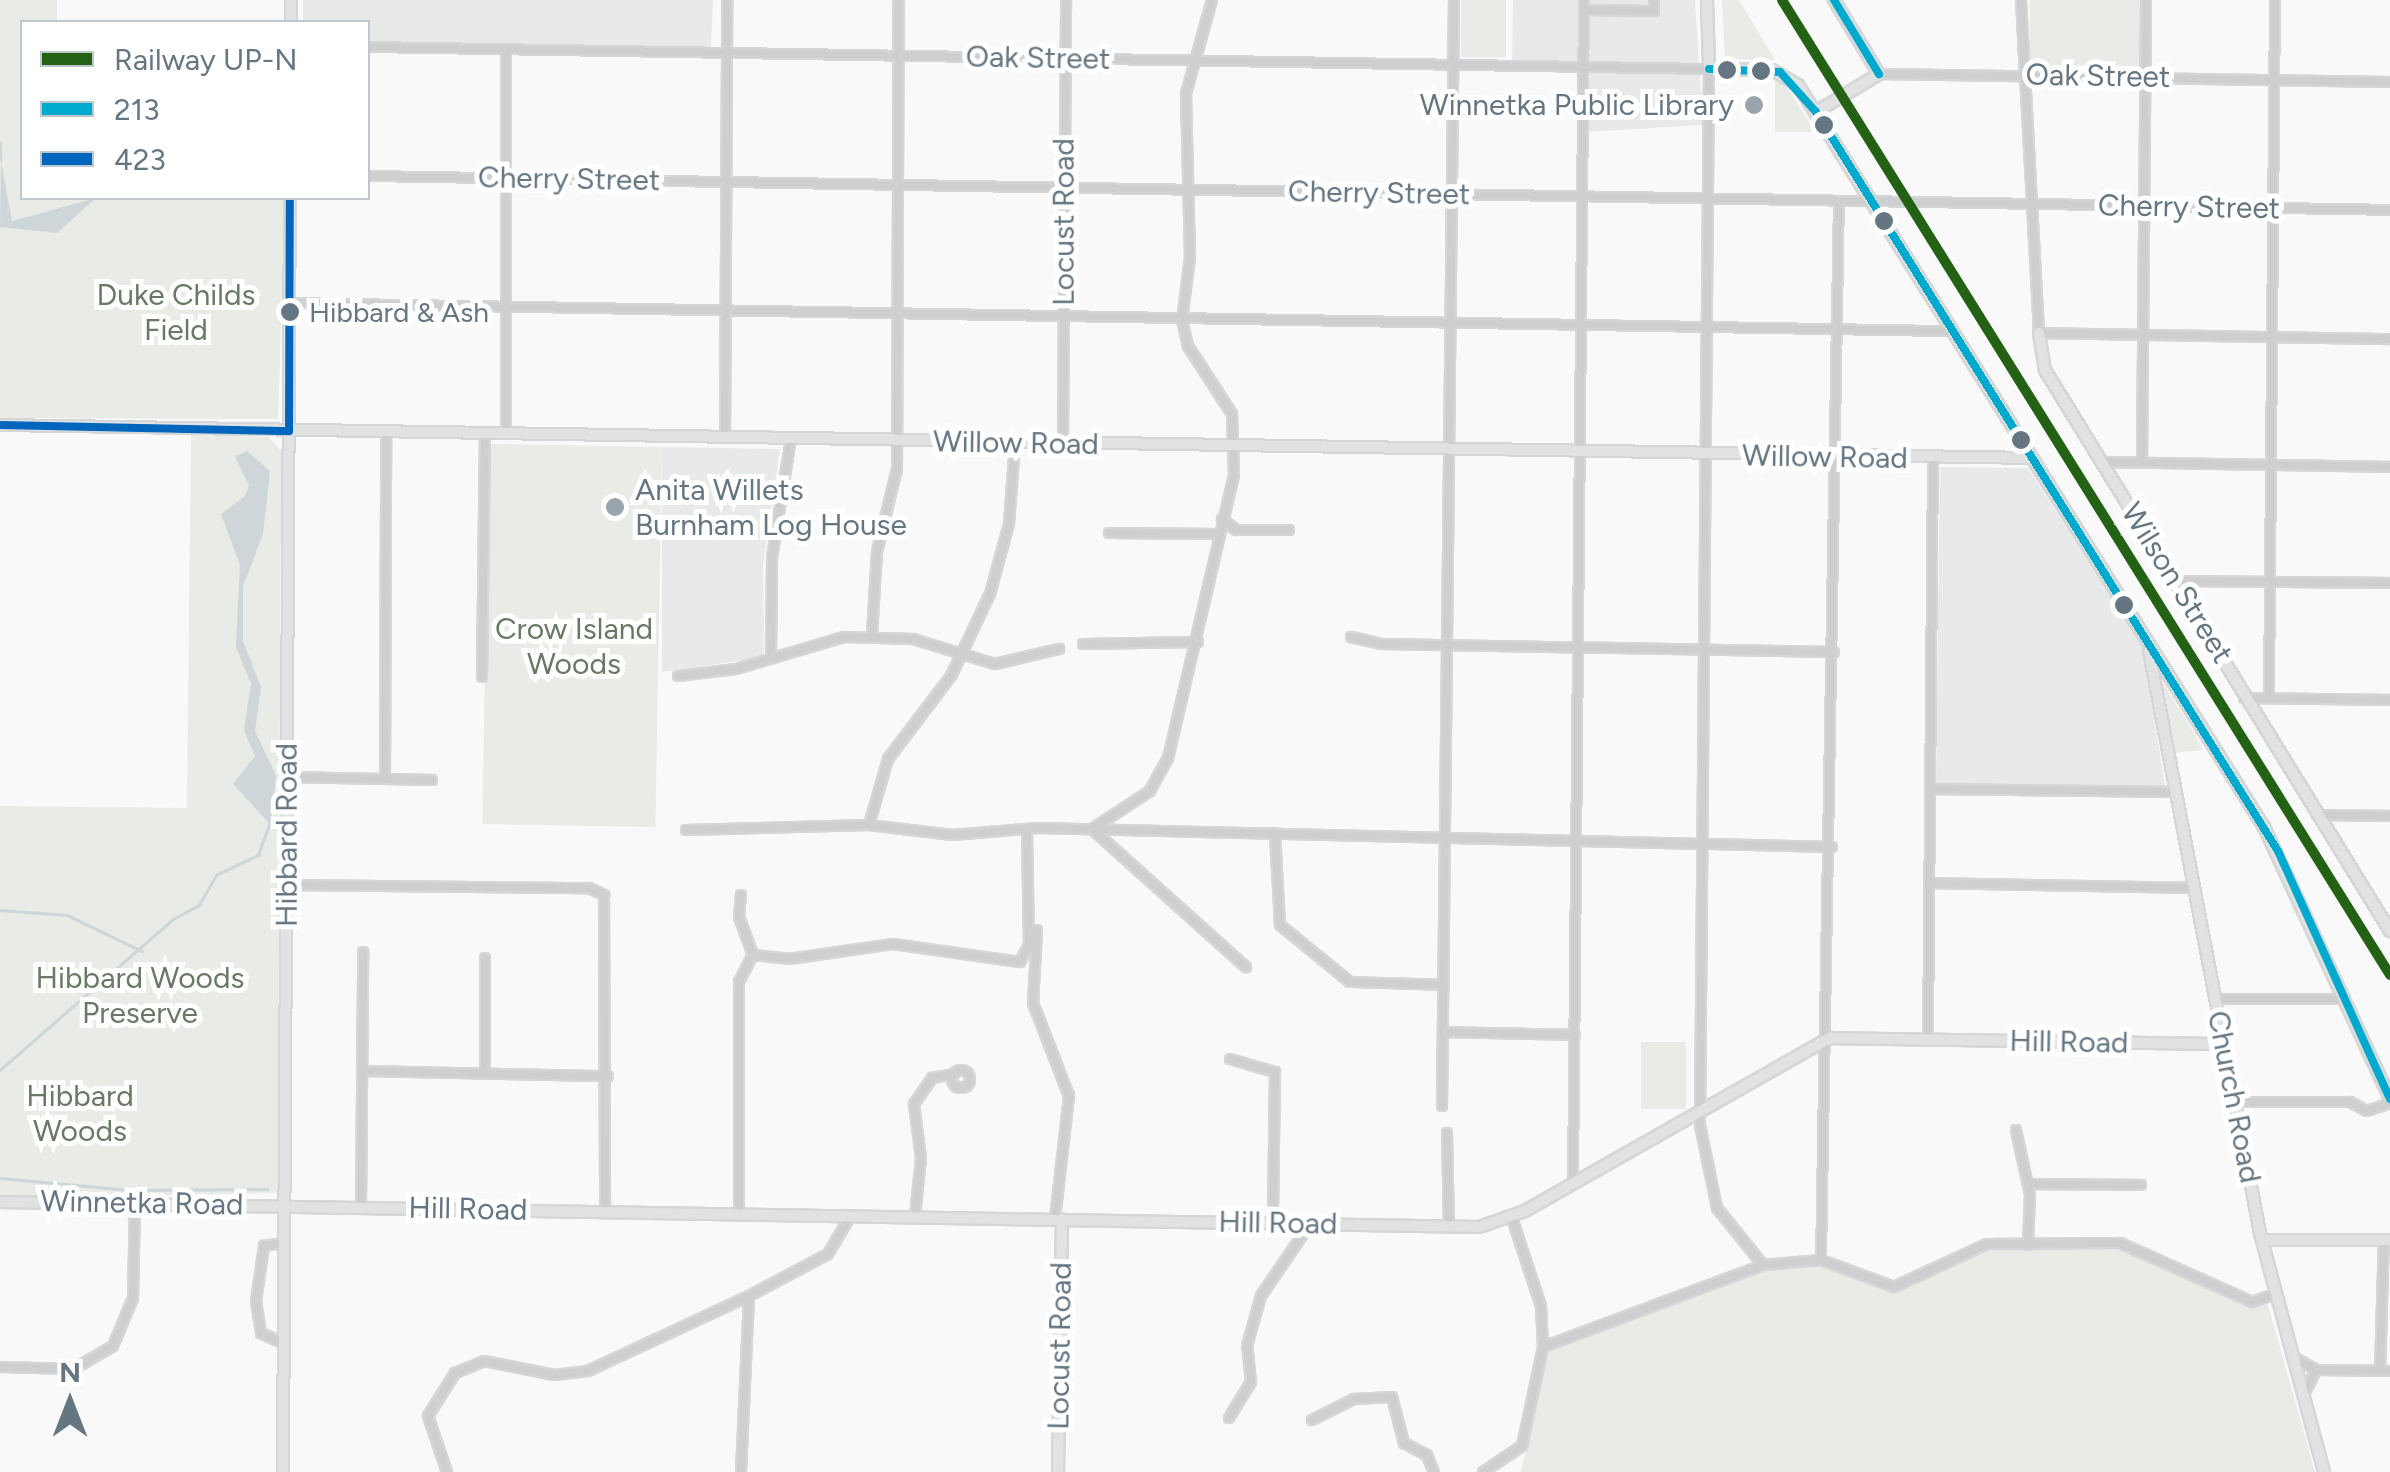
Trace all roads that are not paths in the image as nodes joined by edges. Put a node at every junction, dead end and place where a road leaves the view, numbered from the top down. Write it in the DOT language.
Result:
graph roads {
  1 [pos="726,0"];
  2 [pos="899,0"];
  3 [pos="1066,0"];
  4 [pos="1212,0"];
  5 [pos="1454,0"];
  6 [pos="1654,0"];
  7 [pos="1707,0"];
  8 [pos="1834,0"];
  9 [pos="2021,0"];
  10 [pos="2146,0"];
  11 [pos="2275,0"];
  12 [pos="1584,5"];
  13 [pos="370,47"];
  14 [pos="506,49"];
  15 [pos="726,53"];
  16 [pos="899,56"];
  17 [pos="1064,59"];
  18 [pos="1191,61"];
  19 [pos="1453,65"];
  20 [pos="1584,67"];
  21 [pos="1708,70"];
  22 [pos="1879,74"];
  23 [pos="2026,75"];
  24 [pos="2146,77"];
  25 [pos="2275,79"];
  26 [pos="2390,82"];
  27 [pos="1816,112"];
  28 [pos="370,176"];
  29 [pos="508,178"];
  30 [pos="726,182"];
  31 [pos="898,185"];
  32 [pos="1064,188"];
  33 [pos="1188,190"];
  34 [pos="1452,195"];
  35 [pos="1582,197"];
  36 [pos="1712,199"];
  37 [pos="290,200"];
  38 [pos="1838,202"];
  39 [pos="1873,202"];
  40 [pos="2032,204"];
  41 [pos="2144,206"];
  42 [pos="2273,208"];
  43 [pos="2390,210"];
  44 [pos="289,303"];
  45 [pos="508,308"];
  46 [pos="726,312"];
  47 [pos="898,314"];
  48 [pos="1064,318"];
  49 [pos="1182,320"];
  50 [pos="1450,324"];
  51 [pos="1581,324"];
  52 [pos="1710,328"];
  53 [pos="1838,330"];
  54 [pos="1951,331"];
  55 [pos="2039,333"];
  56 [pos="2143,335"];
  57 [pos="2271,337"];
  58 [pos="2390,339"];
  59 [pos="0,425"];
  60 [pos="289,430"];
  61 [pos="386,432"];
  62 [pos="486,434"];
  63 [pos="506,434"];
  64 [pos="726,438"];
  65 [pos="792,440"];
  66 [pos="898,441"];
  67 [pos="1015,443"];
  68 [pos="1064,444"];
  69 [pos="1237,447"];
  70 [pos="1449,451"];
  71 [pos="1580,453"];
  72 [pos="1708,455"];
  73 [pos="1837,458"];
  74 [pos="2031,458"];
  75 [pos="1933,459"];
  76 [pos="2103,462"];
  77 [pos="2142,463"];
  78 [pos="2270,465"];
  79 [pos="2390,467"];
  80 [pos="1222,519"];
  81 [pos="1289,530"];
  82 [pos="1109,533"];
  83 [pos="1216,534"];
  84 [pos="2177,581"];
  85 [pos="2270,581"];
  86 [pos="2390,583"];
  87 [pos="872,635"];
  88 [pos="1351,636"];
  89 [pos="1198,642"];
  90 [pos="1084,644"];
  91 [pos="2148,645"];
  92 [pos="1447,646"];
  93 [pos="1578,648"];
  94 [pos="1059,649"];
  95 [pos="1706,650"];
  96 [pos="1834,652"];
  97 [pos="963,654"];
  98 [pos="772,658"];
  99 [pos="2162,667"];
  100 [pos="678,676"];
  101 [pos="482,677"];
  102 [pos="2244,698"];
  103 [pos="2269,698"];
  104 [pos="2390,700"];
  105 [pos="2160,719"];
  106 [pos="287,777"];
  107 [pos="385,778"];
  108 [pos="432,780"];
  109 [pos="1930,789"];
  110 [pos="2174,792"];
  111 [pos="2317,815"];
  112 [pos="2390,816"];
  113 [pos="869,826"];
  114 [pos="1092,829"];
  115 [pos="686,830"];
  116 [pos="1027,831"];
  117 [pos="1275,833"];
  118 [pos="1445,838"];
  119 [pos="1576,842"];
  120 [pos="1704,844"];
  121 [pos="1832,847"];
  122 [pos="1929,883"];
  123 [pos="287,885"];
  124 [pos="2192,888"];
  125 [pos="741,895"];
  126 [pos="1037,930"];
  127 [pos="2390,931"];
  128 [pos="363,952"];
  129 [pos="753,955"];
  130 [pos="485,958"];
  131 [pos="1246,967"];
  132 [pos="1444,985"];
  133 [pos="2215,998"];
  134 [pos="2344,999"];
  135 [pos="1443,1032"];
  136 [pos="1575,1035"];
  137 [pos="1830,1038"];
  138 [pos="1928,1040"];
  139 [pos="2224,1044"];
  140 [pos="1230,1058"];
  141 [pos="362,1071"];
  142 [pos="485,1074"];
  143 [pos="954,1074"];
  144 [pos="608,1076"];
  145 [pos="2390,1101"];
  146 [pos="2234,1102"];
  147 [pos="1442,1106"];
  148 [pos="1701,1112"];
  149 [pos="2016,1130"];
  150 [pos="1446,1133"];
  151 [pos="1574,1184"];
  152 [pos="2028,1184"];
  153 [pos="2141,1185"];
  154 [pos="0,1202"];
  155 [pos="135,1204"];
  156 [pos="284,1205"];
  157 [pos="361,1206"];
  158 [pos="605,1211"];
  159 [pos="739,1213"];
  160 [pos="851,1215"];
  161 [pos="915,1216"];
  162 [pos="1512,1218"];
  163 [pos="1058,1219"];
  164 [pos="1274,1224"];
  165 [pos="1310,1224"];
  166 [pos="1449,1226"];
  167 [pos="2262,1240"];
  168 [pos="2387,1240"];
  169 [pos="284,1243"];
  170 [pos="2028,1245"];
  171 [pos="1822,1260"];
  172 [pos="1763,1266"];
  173 [pos="2275,1294"];
  174 [pos="750,1296"];
  175 [pos="283,1342"];
  176 [pos="1543,1347"];
  177 [pos="2291,1355"];
  178 [pos="0,1367"];
  179 [pos="2316,1370"];
  180 [pos="2385,1371"];
  181 [pos="2303,1396"];
  182 [pos="1229,1418"];
  183 [pos="1312,1420"];
  184 [pos="2323,1466"];
  185 [pos="283,1472"];
  186 [pos="448,1472"];
  187 [pos="741,1472"];
  188 [pos="1058,1472"];
  189 [pos="1434,1472"];
  190 [pos="1483,1472"];
  191 [pos="2333,1472"];
  1 -- 15 [label="street"];
  2 -- 16 [label="street"];
  3 -- 17 [label="street, Locust Road"];
  4 -- 18 [label="street"];
  5 -- 19 [label="street"];
  6 -- 12 [label="street"];
  7 -- 21 [label="street"];
  8 -- 22 [label="street"];
  9 -- 23 [label="street"];
  10 -- 24 [label="street"];
  11 -- 25 [label="street"];
  12 -- 20 [label="street"];
  13 -- 14 [label="street, Oak Street"];
  14 -- 15 [label="street, Oak Street"];
  14 -- 29 [label="street"];
  15 -- 16 [label="street, Oak Street"];
  15 -- 30 [label="street"];
  16 -- 17 [label="street, Oak Street"];
  16 -- 31 [label="street"];
  17 -- 18 [label="street, Oak Street"];
  17 -- 32 [label="street, Locust Road"];
  18 -- 19 [label="street, Oak Street"];
  18 -- 33 [label="street"];
  19 -- 20 [label="street, Oak Street"];
  19 -- 34 [label="street"];
  20 -- 21 [label="street, Oak Street"];
  20 -- 35 [label="street"];
  21 -- 27 [label="street"];
  21 -- 36 [label="street"];
  22 -- 23 [label="street, Oak Street"];
  22 -- 27 [label="street"];
  23 -- 24 [label="street, Oak Street"];
  23 -- 40 [label="street"];
  24 -- 25 [label="street, Oak Street"];
  24 -- 41 [label="street"];
  25 -- 26 [label="street, Oak Street"];
  25 -- 42 [label="street"];
  27 -- 39 [label="street"];
  28 -- 29 [label="street, Cherry Street"];
  29 -- 30 [label="street, Cherry Street"];
  29 -- 45 [label="street"];
  30 -- 31 [label="street, Cherry Street"];
  30 -- 46 [label="street"];
  31 -- 32 [label="street, Cherry Street"];
  31 -- 47 [label="street"];
  32 -- 33 [label="street, Cherry Street"];
  32 -- 48 [label="street, Locust Road"];
  33 -- 34 [label="street, Cherry Street"];
  33 -- 49 [label="street"];
  34 -- 35 [label="street, Cherry Street"];
  34 -- 50 [label="street"];
  35 -- 36 [label="street, Cherry Street"];
  35 -- 51 [label="street"];
  36 -- 38 [label="street, Cherry Street"];
  36 -- 52 [label="street"];
  37 -- 44 [label="street, Hibbard Road"];
  38 -- 39 [label="street, Cherry Street"];
  38 -- 53 [label="street"];
  39 -- 40 [label="street, Cherry Street"];
  39 -- 54 [label="street"];
  40 -- 41 [label="street, Cherry Street"];
  40 -- 55 [label="street"];
  41 -- 42 [label="street, Cherry Street"];
  41 -- 56 [label="street"];
  42 -- 43 [label="street, Cherry Street"];
  42 -- 57 [label="street"];
  44 -- 45 [label="street"];
  44 -- 60 [label="street, Hibbard Road"];
  45 -- 46 [label="street"];
  45 -- 63 [label="street"];
  46 -- 47 [label="street"];
  46 -- 64 [label="street"];
  47 -- 48 [label="street"];
  47 -- 66 [label="street"];
  48 -- 49 [label="street"];
  48 -- 68 [label="street, Locust Road"];
  49 -- 50 [label="street"];
  49 -- 69 [label="street"];
  50 -- 51 [label="street"];
  50 -- 70 [label="street"];
  51 -- 52 [label="street"];
  51 -- 71 [label="street"];
  52 -- 53 [label="street"];
  52 -- 72 [label="street"];
  53 -- 54 [label="street"];
  53 -- 73 [label="street"];
  54 -- 74 [label="street"];
  55 -- 56 [label="street"];
  55 -- 76 [label="street, Wilson Street"];
  56 -- 57 [label="street"];
  56 -- 77 [label="street"];
  57 -- 58 [label="street"];
  57 -- 78 [label="street"];
  59 -- 60 [label="street, Willow Road"];
  60 -- 61 [label="street, Willow Road"];
  60 -- 106 [label="street, Hibbard Road"];
  61 -- 62 [label="street, Willow Road"];
  61 -- 107 [label="street"];
  62 -- 63 [label="street, Willow Road"];
  62 -- 101 [label="street"];
  63 -- 64 [label="street, Willow Road"];
  64 -- 65 [label="street, Willow Road"];
  65 -- 66 [label="street, Willow Road"];
  65 -- 98 [label="street"];
  66 -- 67 [label="street, Willow Road"];
  66 -- 87 [label="street"];
  67 -- 68 [label="street, Willow Road"];
  67 -- 97 [label="street"];
  68 -- 69 [label="street, Willow Road"];
  69 -- 70 [label="street, Willow Road"];
  69 -- 80 [label="street"];
  70 -- 71 [label="street, Willow Road"];
  70 -- 92 [label="street"];
  71 -- 72 [label="street, Willow Road"];
  71 -- 93 [label="street"];
  72 -- 73 [label="street, Willow Road"];
  72 -- 95 [label="street"];
  73 -- 75 [label="street, Willow Road"];
  73 -- 96 [label="street"];
  74 -- 75 [label="street, Willow Road"];
  74 -- 91 [label="street"];
  75 -- 109 [label="street"];
  76 -- 77 [label="street"];
  76 -- 84 [label="street, Wilson Street"];
  77 -- 78 [label="street"];
  78 -- 79 [label="street"];
  78 -- 85 [label="street"];
  80 -- 81 [label="street"];
  80 -- 83 [label="street"];
  82 -- 83 [label="street"];
  83 -- 89 [label="street"];
  84 -- 85 [label="street"];
  84 -- 102 [label="street, Wilson Street"];
  85 -- 86 [label="street"];
  85 -- 103 [label="street"];
  87 -- 97 [label="street"];
  87 -- 98 [label="street"];
  88 -- 92 [label="street"];
  89 -- 90 [label="street"];
  89 -- 114 [label="street"];
  91 -- 99 [label="street"];
  91 -- 105 [label="street, Church Road"];
  92 -- 93 [label="street"];
  92 -- 118 [label="street"];
  93 -- 95 [label="street"];
  93 -- 119 [label="street"];
  94 -- 97 [label="street"];
  95 -- 96 [label="street"];
  95 -- 120 [label="street"];
  96 -- 121 [label="street"];
  97 -- 113 [label="street"];
  98 -- 100 [label="street"];
  99 -- 105 [label="street, Church Road"];
  99 -- 134 [label="street"];
  102 -- 103 [label="street"];
  102 -- 111 [label="street, Wilson Street"];
  103 -- 104 [label="street"];
  105 -- 110 [label="street, Church Road"];
  106 -- 107 [label="street"];
  106 -- 123 [label="street, Hibbard Road"];
  107 -- 108 [label="street"];
  109 -- 110 [label="street"];
  109 -- 122 [label="street"];
  110 -- 124 [label="street, Church Road"];
  111 -- 112 [label="street"];
  111 -- 127 [label="street, Wilson Street"];
  113 -- 115 [label="street"];
  113 -- 116 [label="street"];
  114 -- 116 [label="street"];
  114 -- 117 [label="street"];
  114 -- 131 [label="street"];
  116 -- 129 [label="street"];
  117 -- 118 [label="street"];
  117 -- 132 [label="street"];
  118 -- 119 [label="street"];
  118 -- 132 [label="street"];
  119 -- 120 [label="street"];
  119 -- 136 [label="street"];
  120 -- 121 [label="street"];
  120 -- 148 [label="street"];
  121 -- 137 [label="street"];
  122 -- 124 [label="street"];
  122 -- 138 [label="street"];
  123 -- 144 [label="street"];
  123 -- 156 [label="street, Hibbard Road"];
  124 -- 133 [label="street, Church Road"];
  125 -- 129 [label="street"];
  126 -- 163 [label="street"];
  128 -- 141 [label="street"];
  129 -- 159 [label="street"];
  130 -- 142 [label="street"];
  132 -- 135 [label="street"];
  133 -- 134 [label="street"];
  133 -- 139 [label="street, Church Road"];
  134 -- 145 [label="street"];
  135 -- 136 [label="street"];
  135 -- 147 [label="street"];
  136 -- 151 [label="street"];
  137 -- 138 [label="street, Hill Road"];
  137 -- 148 [label="street, Hill Road"];
  137 -- 171 [label="street"];
  138 -- 139 [label="street, Hill Road"];
  139 -- 146 [label="street, Church Road"];
  140 -- 164 [label="street"];
  141 -- 142 [label="street"];
  141 -- 157 [label="street"];
  142 -- 144 [label="street"];
  143 -- 161 [label="street"];
  144 -- 158 [label="street"];
  145 -- 146 [label="street"];
  146 -- 167 [label="street, Church Road"];
  148 -- 151 [label="street, Hill Road"];
  148 -- 172 [label="street"];
  149 -- 152 [label="street"];
  150 -- 166 [label="street"];
  151 -- 162 [label="street, Hill Road"];
  152 -- 153 [label="street"];
  152 -- 170 [label="street"];
  154 -- 155 [label="street, Winnetka Road"];
  155 -- 156 [label="street, Winnetka Road"];
  155 -- 178 [label="street"];
  156 -- 157 [label="street, Hill Road"];
  156 -- 169 [label="street, Hibbard Road"];
  157 -- 158 [label="street, Hill Road"];
  158 -- 159 [label="street, Hill Road"];
  159 -- 160 [label="street, Hill Road"];
  160 -- 161 [label="street, Hill Road"];
  160 -- 174 [label="street"];
  161 -- 163 [label="street, Hill Road"];
  162 -- 166 [label="street, Hill Road"];
  162 -- 176 [label="street"];
  163 -- 164 [label="street, Hill Road"];
  163 -- 188 [label="street, Locust Road"];
  164 -- 165 [label="street, Hill Road"];
  165 -- 166 [label="street, Hill Road"];
  165 -- 182 [label="street"];
  167 -- 168 [label="street"];
  167 -- 173 [label="street, Church Road"];
  168 -- 180 [label="street"];
  169 -- 175 [label="street, Hibbard Road"];
  169 -- 175 [label="street"];
  170 -- 171 [label="street"];
  170 -- 173 [label="street"];
  171 -- 172 [label="street"];
  172 -- 176 [label="street"];
  173 -- 177 [label="street, Church Road"];
  174 -- 186 [label="street"];
  174 -- 187 [label="street"];
  175 -- 185 [label="street, Hibbard Road"];
  176 -- 190 [label="street"];
  177 -- 179 [label="street"];
  177 -- 181 [label="street, Church Road"];
  179 -- 180 [label="street"];
  179 -- 181 [label="street"];
  181 -- 184 [label="street, Church Road"];
  183 -- 189 [label="street"];
  184 -- 191 [label="street"];
}
